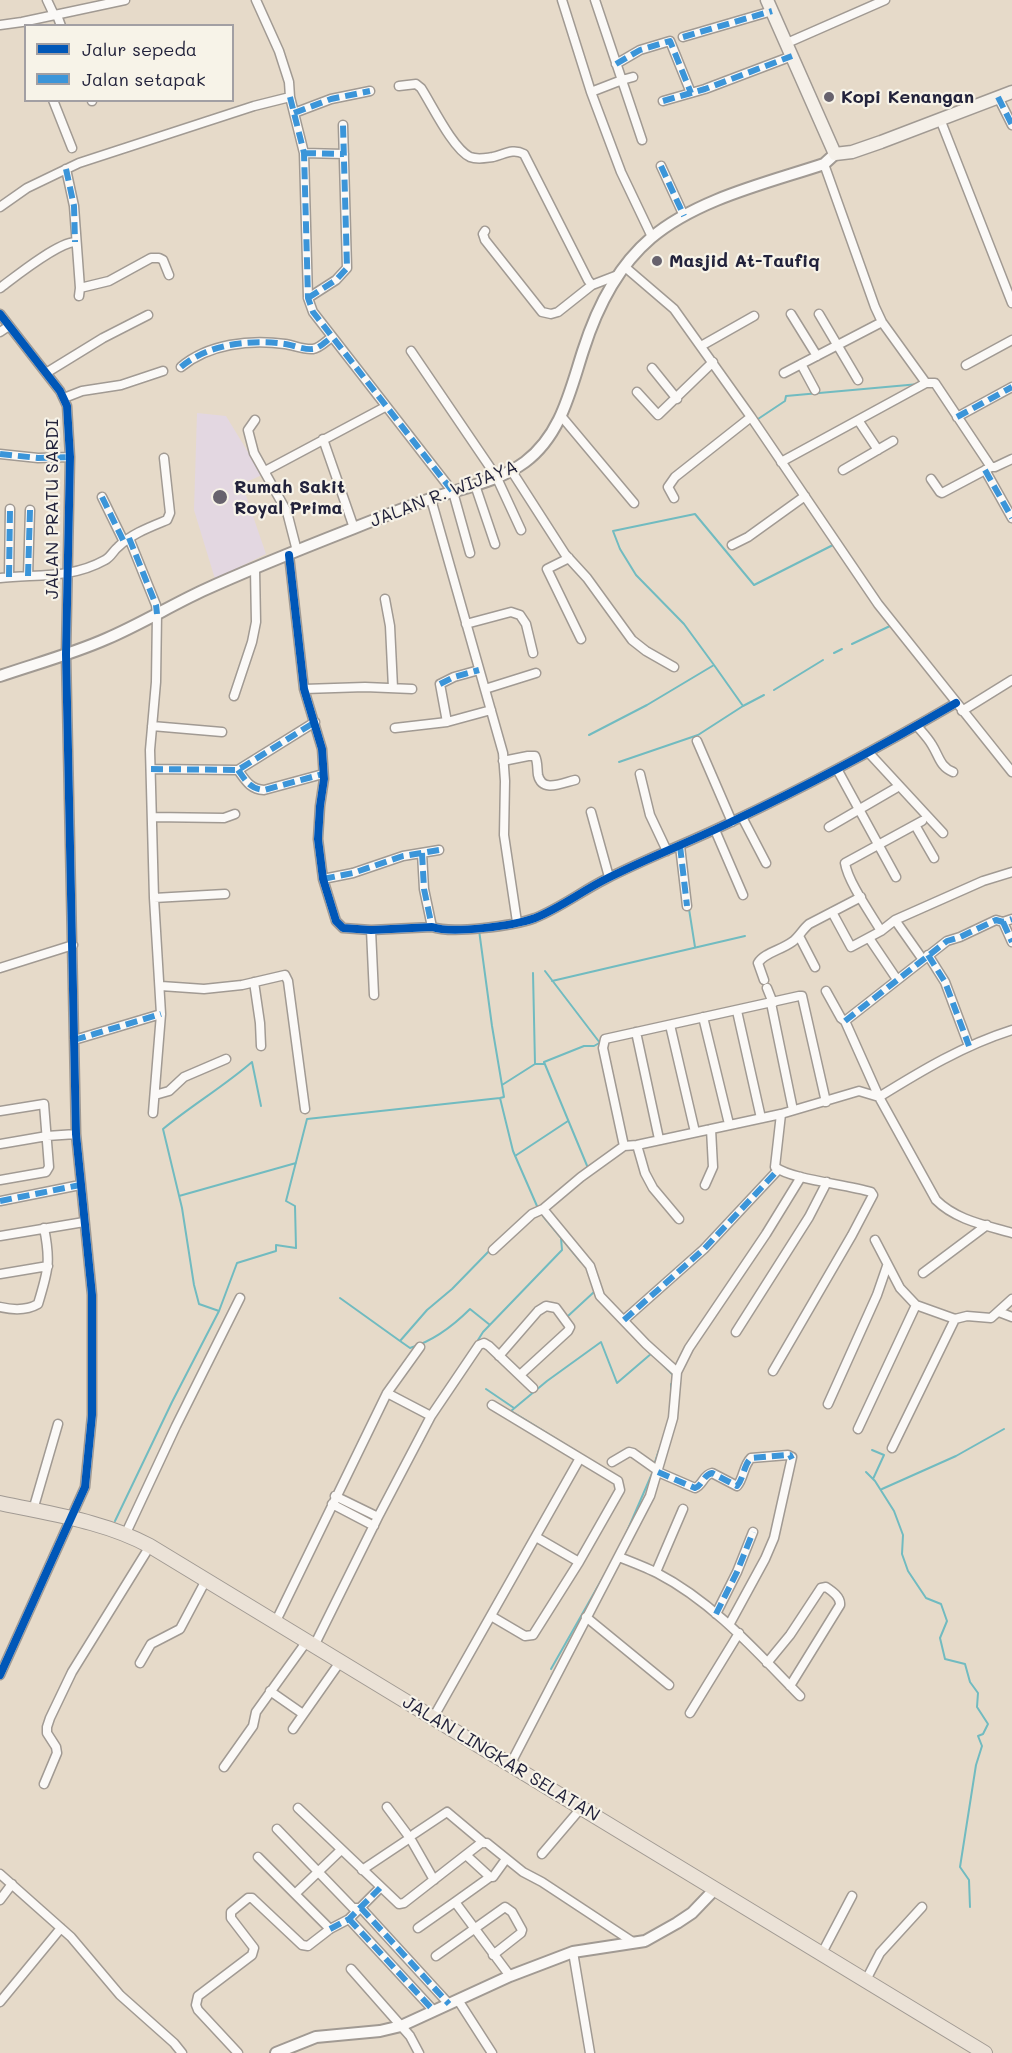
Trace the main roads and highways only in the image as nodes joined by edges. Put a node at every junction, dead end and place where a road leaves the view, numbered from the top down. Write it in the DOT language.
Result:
graph roads {
  1 [pos="770,5"];
  2 [pos="1012,92"];
  3 [pos="0,1503"];
  4 [pos="985,2053"];
  1 -- 2 [label="main road"];
  3 -- 4 [label="highway, JALAN LINGKAR SELATAN"];
}
